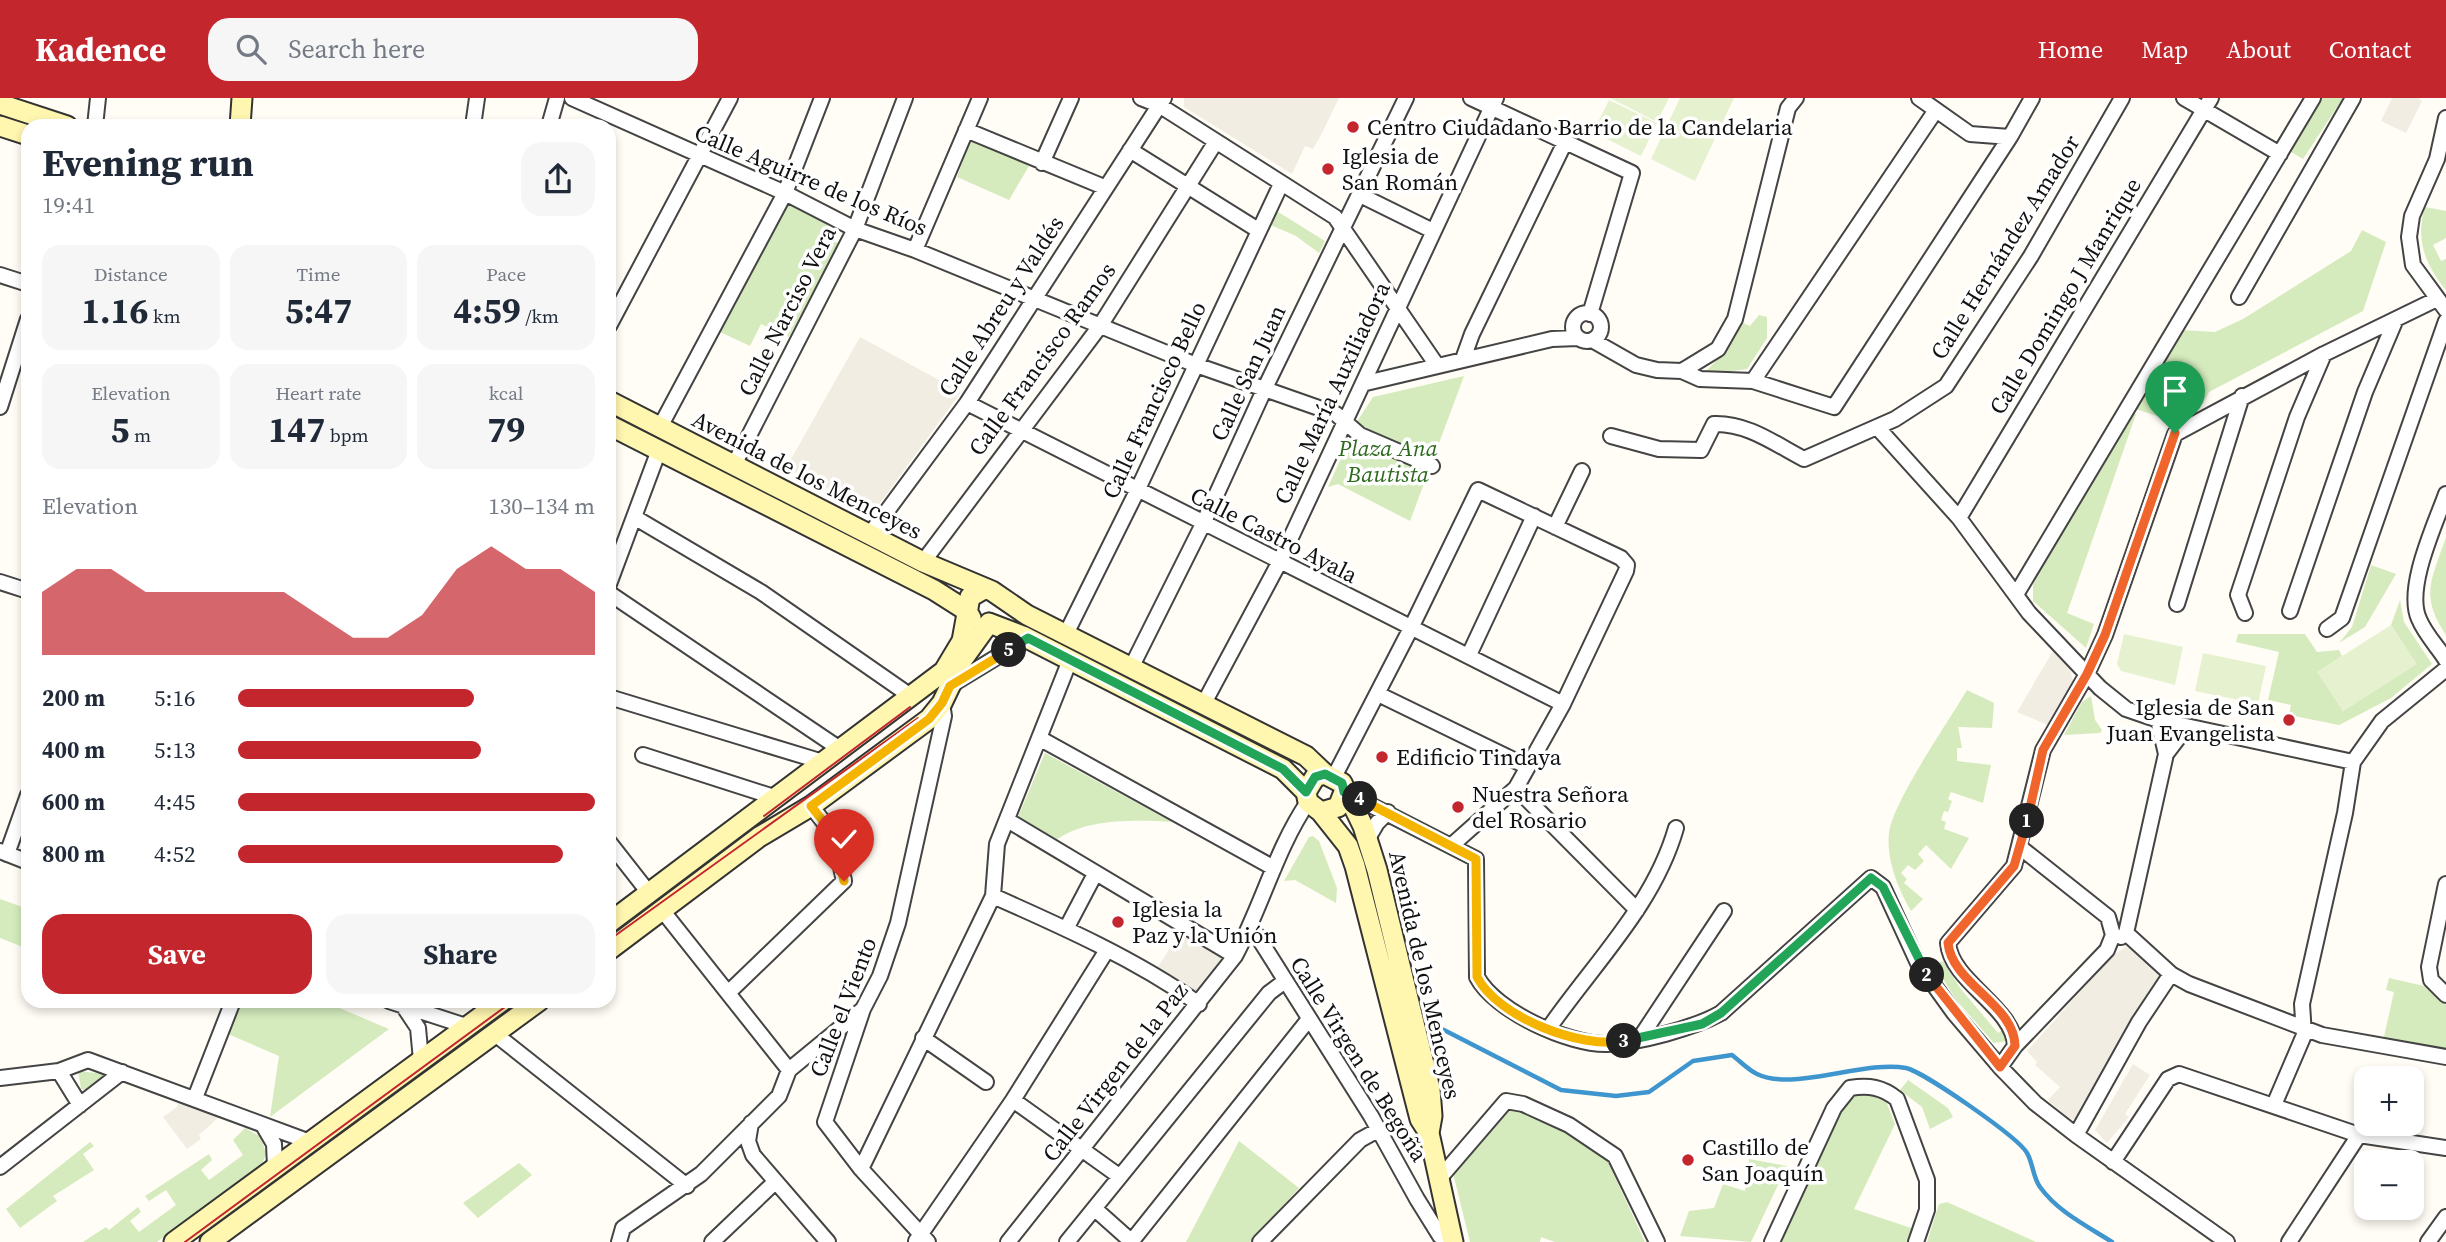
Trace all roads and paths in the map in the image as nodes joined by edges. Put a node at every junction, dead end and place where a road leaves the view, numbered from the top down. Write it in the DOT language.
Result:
graph roads {
  1 [pos="98,98"];
  2 [pos="242,98"];
  3 [pos="477,98"];
  4 [pos="557,98"];
  5 [pos="572,98"];
  6 [pos="730,98"];
  7 [pos="822,98"];
  8 [pos="905,98"];
  9 [pos="980,98"];
  10 [pos="1071,98"];
  11 [pos="1141,98"];
  12 [pos="1406,98"];
  13 [pos="1471,98"];
  14 [pos="1796,98"];
  15 [pos="1919,98"];
  16 [pos="2032,98"];
  17 [pos="2122,98"];
  18 [pos="2184,98"];
  19 [pos="2313,98"];
  20 [pos="2353,98"];
  21 [pos="1161,102"];
  22 [pos="1494,103"];
  23 [pos="0,104"];
  24 [pos="2207,104"];
  25 [pos="1936,110"];
  26 [pos="2446,118"];
  27 [pos="46,119"];
  28 [pos="95,119"];
  29 [pos="243,119"];
  30 [pos="474,119"];
  31 [pos="550,119"];
  32 [pos="0,126"];
  33 [pos="966,130"];
  34 [pos="21,133"];
  35 [pos="2010,137"];
  36 [pos="1566,140"];
  37 [pos="1215,143"];
  38 [pos="1130,150"];
  39 [pos="2280,154"];
  40 [pos="699,157"];
  41 [pos="1042,163"];
  42 [pos="1281,184"];
  43 [pos="1186,185"];
  44 [pos="1104,187"];
  45 [pos="785,193"];
  46 [pos="1360,195"];
  47 [pos="855,229"];
  48 [pos="1258,230"];
  49 [pos="1343,230"];
  50 [pos="1433,231"];
  51 [pos="915,250"];
  52 [pos="0,275"];
  53 [pos="21,282"];
  54 [pos="2239,297"];
  55 [pos="1035,299"];
  56 [pos="2442,305"];
  57 [pos="1396,308"];
  58 [pos="616,313"];
  59 [pos="1590,314"];
  60 [pos="2396,318"];
  61 [pos="2446,321"];
  62 [pos="1100,326"];
  63 [pos="1586,333"];
  64 [pos="21,341"];
  65 [pos="2324,354"];
  66 [pos="1463,359"];
  67 [pos="1436,364"];
  68 [pos="1196,365"];
  69 [pos="1682,371"];
  70 [pos="1753,381"];
  71 [pos="1366,383"];
  72 [pos="1265,388"];
  73 [pos="2242,396"];
  74 [pos="967,403"];
  75 [pos="616,405"];
  76 [pos="0,407"];
  77 [pos="1344,420"];
  78 [pos="660,427"];
  79 [pos="1877,427"];
  80 [pos="616,428"];
  81 [pos="1020,431"];
  82 [pos="1611,436"];
  83 [pos="659,450"];
  84 [pos="734,465"];
  85 [pos="1432,466"];
  86 [pos="1582,471"];
  87 [pos="1137,491"];
  88 [pos="2446,494"];
  89 [pos="1534,516"];
  90 [pos="634,517"];
  91 [pos="1959,518"];
  92 [pos="1203,524"];
  93 [pos="1555,527"];
  94 [pos="870,534"];
  95 [pos="923,562"];
  96 [pos="1279,563"];
  97 [pos="616,565"];
  98 [pos="0,582"];
  99 [pos="21,590"];
  100 [pos="991,593"];
  101 [pos="2017,593"];
  102 [pos="616,598"];
  103 [pos="2177,604"];
  104 [pos="967,611"];
  105 [pos="2290,611"];
  106 [pos="2245,613"];
  107 [pos="989,623"];
  108 [pos="1411,628"];
  109 [pos="2327,629"];
  110 [pos="1066,634"];
  111 [pos="1028,638"];
  112 [pos="1469,655"];
  113 [pos="1070,660"];
  114 [pos="2446,660"];
  115 [pos="1131,668"];
  116 [pos="2446,669"];
  117 [pos="2087,674"];
  118 [pos="918,693"];
  119 [pos="946,694"];
  120 [pos="1378,694"];
  121 [pos="616,699"];
  122 [pos="1203,705"];
  123 [pos="1563,705"];
  124 [pos="2158,720"];
  125 [pos="2194,728"];
  126 [pos="1039,738"];
  127 [pos="840,749"];
  128 [pos="2166,754"];
  129 [pos="643,755"];
  130 [pos="823,762"];
  131 [pos="2353,762"];
  132 [pos="1528,767"];
  133 [pos="1334,781"];
  134 [pos="1516,788"];
  135 [pos="777,798"];
  136 [pos="1312,802"];
  137 [pos="811,806"];
  138 [pos="21,811"];
  139 [pos="1388,812"];
  140 [pos="1009,821"];
  141 [pos="1676,828"];
  142 [pos="1367,839"];
  143 [pos="1452,845"];
  144 [pos="2021,848"];
  145 [pos="616,851"];
  146 [pos="3,852"];
  147 [pos="21,859"];
  148 [pos="1274,868"];
  149 [pos="1095,874"];
  150 [pos="2446,884"];
  151 [pos="649,893"];
  152 [pos="993,896"];
  153 [pos="2133,901"];
  154 [pos="662,911"];
  155 [pos="1637,911"];
  156 [pos="1724,911"];
  157 [pos="2108,917"];
  158 [pos="616,918"];
  159 [pos="1251,926"];
  160 [pos="1066,929"];
  161 [pos="2126,933"];
  162 [pos="616,945"];
  163 [pos="1107,950"];
  164 [pos="2107,950"];
  165 [pos="1235,956"];
  166 [pos="2171,974"];
  167 [pos="1285,981"];
  168 [pos="728,993"];
  169 [pos="2446,995"];
  170 [pos="2302,999"];
  171 [pos="1199,1004"];
  172 [pos="230,1008"];
  173 [pos="405,1008"];
  174 [pos="407,1008"];
  175 [pos="492,1008"];
  176 [pos="530,1008"];
  177 [pos="863,1009"];
  178 [pos="2276,1017"];
  179 [pos="1309,1019"];
  180 [pos="2008,1022"];
  181 [pos="2036,1024"];
  182 [pos="466,1027"];
  183 [pos="1549,1028"];
  184 [pos="2305,1029"];
  185 [pos="495,1034"];
  186 [pos="923,1038"];
  187 [pos="1640,1038"];
  188 [pos="2015,1046"];
  189 [pos="2446,1057"];
  190 [pos="421,1060"];
  191 [pos="2000,1067"];
  192 [pos="789,1070"];
  193 [pos="59,1071"];
  194 [pos="122,1072"];
  195 [pos="0,1079"];
  196 [pos="986,1082"];
  197 [pos="195,1098"];
  198 [pos="1013,1100"];
  199 [pos="80,1105"];
  200 [pos="2274,1105"];
  201 [pos="751,1123"];
  202 [pos="264,1127"];
  203 [pos="1378,1130"];
  204 [pos="2354,1133"];
  205 [pos="2076,1135"];
  206 [pos="2358,1136"];
  207 [pos="2366,1136"];
  208 [pos="1431,1141"];
  209 [pos="310,1142"];
  210 [pos="2446,1148"];
  211 [pos="725,1150"];
  212 [pos="1083,1151"];
  213 [pos="1461,1151"];
  214 [pos="753,1155"];
  215 [pos="2113,1162"];
  216 [pos="0,1167"];
  217 [pos="275,1167"];
  218 [pos="862,1168"];
  219 [pos="1119,1176"];
  220 [pos="775,1182"];
  221 [pos="1441,1185"];
  222 [pos="687,1186"];
  223 [pos="1413,1188"];
  224 [pos="1095,1209"];
  225 [pos="2446,1217"];
  226 [pos="922,1239"];
  227 [pos="174,1242"];
  228 [pos="210,1242"];
  229 [pos="619,1242"];
  230 [pos="712,1242"];
  231 [pos="828,1242"];
  232 [pos="1008,1242"];
  233 [pos="1067,1242"];
  234 [pos="1132,1242"];
  235 [pos="1260,1242"];
  236 [pos="1451,1242"];
  237 [pos="1657,1242"];
  238 [pos="1772,1242"];
  239 [pos="1916,1242"];
  240 [pos="2227,1242"];
  241 [pos="2289,1242"];
  242 [pos="2428,1242"];
  1 -- 28 [label="street"];
  2 -- 29 [label="main road"];
  3 -- 30 [label="street"];
  4 -- 31 [label="street"];
  5 -- 40 [label="street, Calle Aguirre de los Ríos"];
  6 -- 40 [label="street"];
  7 -- 45 [label="street"];
  8 -- 47 [label="street, Calle Narciso Vera"];
  9 -- 33 [label="street"];
  10 -- 41 [label="street"];
  11 -- 21 [label="street"];
  12 -- 46 [label="street, Calle San Juan"];
  13 -- 22 [label="street"];
  14 -- 69 [label="street"];
  15 -- 25 [label="street"];
  16 -- 35 [label="street"];
  17 -- 79 [label="street, Calle Hernández Amador"];
  18 -- 24 [label="street"];
  19 -- 39 [label="street"];
  20 -- 54 [label="street"];
  21 -- 37 [label="street"];
  21 -- 38 [label="street, Calle Abreu y Valdés"];
  22 -- 36 [label="street"];
  22 -- 50 [label="street, Calle María Auxiliadora"];
  23 -- 27 [label="main road"];
  24 -- 39 [label="street"];
  24 -- 91 [label="street, Calle Domingo J Manrique"];
  25 -- 35 [label="street"];
  25 -- 70 [label="street"];
  26 -- 56 [label="street"];
  32 -- 34 [label="main road"];
  33 -- 41 [label="street"];
  33 -- 51 [label="street"];
  35 -- 70 [label="street"];
  36 -- 59 [label="street"];
  36 -- 66 [label="street"];
  37 -- 42 [label="street"];
  37 -- 43 [label="street, Calle Francisco Ramos"];
  38 -- 43 [label="street"];
  38 -- 44 [label="street, Calle Abreu y Valdés"];
  39 -- 101 [label="street"];
  40 -- 45 [label="street, Calle Aguirre de los Ríos"];
  40 -- 58 [label="street"];
  41 -- 44 [label="street"];
  42 -- 48 [label="street, Calle Francisco Bello"];
  42 -- 49 [label="street"];
  43 -- 48 [label="street"];
  43 -- 62 [label="street, Calle Francisco Ramos"];
  44 -- 55 [label="street, Calle Abreu y Valdés"];
  45 -- 47 [label="street, Calle Aguirre de los Ríos"];
  45 -- 78 [label="street"];
  46 -- 49 [label="street, Calle San Juan"];
  46 -- 50 [label="street"];
  47 -- 51 [label="street, Calle Aguirre de los Ríos"];
  47 -- 84 [label="street, Calle Narciso Vera"];
  48 -- 68 [label="street, Calle Francisco Bello"];
  49 -- 57 [label="street"];
  49 -- 72 [label="street, Calle San Juan"];
  50 -- 57 [label="street, Calle María Auxiliadora"];
  51 -- 55 [label="street, Calle Aguirre de los Ríos"];
  52 -- 53 [label="street"];
  55 -- 62 [label="street, Calle Aguirre de los Ríos"];
  55 -- 74 [label="street, Calle Abreu y Valdés"];
  56 -- 60 [label="street"];
  57 -- 67 [label="street"];
  57 -- 71 [label="street, Calle María Auxiliadora"];
  59 -- 63 [label="street"];
  59 -- 63 [label="street"];
  60 -- 65 [label="street"];
  60 -- 105 [label="street"];
  61 -- 109 [label="street"];
  62 -- 68 [label="street, Calle Aguirre de los Ríos"];
  62 -- 81 [label="street, Calle Francisco Ramos"];
  63 -- 66 [label="street"];
  63 -- 69 [label="street"];
  64 -- 76 [label="street"];
  65 -- 73 [label="street"];
  65 -- 106 [label="street"];
  66 -- 67 [label="street"];
  67 -- 71 [label="street"];
  68 -- 72 [label="street, Calle Aguirre de los Ríos"];
  68 -- 87 [label="street, Calle Francisco Bello"];
  69 -- 70 [label="street"];
  71 -- 77 [label="street, Calle María Auxiliadora"];
  72 -- 77 [label="street, Calle Aguirre de los Ríos"];
  72 -- 92 [label="street, Calle San Juan"];
  73 -- 103 [label="street"];
  73 -- 117 [label="street"];
  74 -- 81 [label="street, Calle Castro Ayala"];
  74 -- 94 [label="street, Calle Abreu y Valdés"];
  75 -- 78 [label="main road, Avenida de los Menceyes"];
  77 -- 85 [label="street, Calle Aguirre de los Ríos"];
  77 -- 96 [label="street, Calle María Auxiliadora"];
  78 -- 84 [label="main road, Avenida de los Menceyes"];
  79 -- 82 [label="street, Calle Hernández Amador"];
  79 -- 91 [label="street"];
  80 -- 83 [label="main road, Avenida de los Menceyes"];
  81 -- 87 [label="street, Calle Castro Ayala"];
  81 -- 95 [label="street, Calle Francisco Ramos"];
  83 -- 90 [label="street"];
  83 -- 104 [label="main road, Avenida de los Menceyes"];
  84 -- 94 [label="main road, Avenida de los Menceyes"];
  86 -- 93 [label="street"];
  87 -- 92 [label="street, Calle Castro Ayala"];
  87 -- 110 [label="street, Calle Francisco Bello"];
  88 -- 114 [label="street"];
  89 -- 93 [label="street"];
  89 -- 108 [label="street"];
  89 -- 112 [label="street"];
  90 -- 97 [label="street"];
  90 -- 118 [label="street"];
  91 -- 101 [label="street"];
  92 -- 96 [label="street, Calle Castro Ayala"];
  92 -- 115 [label="street, Calle San Juan"];
  93 -- 123 [label="street"];
  94 -- 95 [label="main road, Avenida de los Menceyes"];
  95 -- 100 [label="main road, Avenida de los Menceyes"];
  96 -- 108 [label="street, Calle Castro Ayala"];
  96 -- 122 [label="street, Calle María Auxiliadora"];
  98 -- 99 [label="street"];
  100 -- 104 [label="main road"];
  100 -- 107 [label="main road"];
  100 -- 110 [label="main road, Avenida de los Menceyes"];
  101 -- 117 [label="street"];
  102 -- 127 [label="street"];
  104 -- 107 [label="main road"];
  104 -- 118 [label="main road"];
  107 -- 111 [label="main road, Avenida de los Menceyes"];
  107 -- 119 [label="main road"];
  108 -- 112 [label="street, Calle Castro Ayala"];
  108 -- 120 [label="street"];
  110 -- 115 [label="main road, Avenida de los Menceyes"];
  111 -- 113 [label="main road, Avenida de los Menceyes"];
  111 -- 119 [label="street"];
  112 -- 123 [label="street, Calle Castro Ayala"];
  113 -- 126 [label="street"];
  113 -- 136 [label="main road, Avenida de los Menceyes"];
  115 -- 122 [label="main road, Avenida de los Menceyes"];
  116 -- 131 [label="street"];
  117 -- 124 [label="street"];
  117 -- 144 [label="street"];
  118 -- 119 [label="main road"];
  118 -- 127 [label="main road"];
  119 -- 137 [label="main road"];
  119 -- 177 [label="street, Calle el Viento"];
  120 -- 132 [label="street"];
  120 -- 133 [label="street"];
  121 -- 130 [label="street"];
  122 -- 133 [label="main road, Avenida de los Menceyes"];
  123 -- 132 [label="street"];
  124 -- 125 [label="street"];
  124 -- 128 [label="street"];
  125 -- 128 [label="street"];
  125 -- 131 [label="street"];
  126 -- 140 [label="street"];
  126 -- 148 [label="street"];
  127 -- 130 [label="main road"];
  128 -- 153 [label="street"];
  129 -- 135 [label="street"];
  130 -- 135 [label="main road"];
  131 -- 170 [label="street"];
  132 -- 134 [label="street"];
  133 -- 136 [label="main road"];
  133 -- 136 [label="main road"];
  133 -- 139 [label="street"];
  133 -- 142 [label="main road, Avenida de los Menceyes"];
  134 -- 143 [label="street"];
  134 -- 155 [label="street"];
  135 -- 151 [label="main road"];
  136 -- 148 [label="street"];
  136 -- 208 [label="main road, Avenida de los Menceyes"];
  137 -- 154 [label="main road"];
  137 -- 168 [label="street"];
  138 -- 146 [label="street"];
  139 -- 142 [label="street"];
  139 -- 143 [label="street"];
  140 -- 149 [label="street"];
  140 -- 152 [label="street"];
  141 -- 155 [label="street"];
  142 -- 208 [label="main road, Avenida de los Menceyes"];
  143 -- 183 [label="street"];
  144 -- 157 [label="street"];
  144 -- 180 [label="street"];
  145 -- 151 [label="street"];
  146 -- 147 [label="street"];
  148 -- 159 [label="street"];
  149 -- 160 [label="street"];
  149 -- 165 [label="street"];
  150 -- 169 [label="street"];
  151 -- 158 [label="main road"];
  152 -- 160 [label="street"];
  152 -- 186 [label="street"];
  153 -- 157 [label="street"];
  153 -- 161 [label="street"];
  154 -- 162 [label="main road"];
  154 -- 168 [label="street"];
  155 -- 183 [label="street"];
  156 -- 187 [label="street"];
  157 -- 164 [label="street"];
  159 -- 165 [label="street, Calle Virgen de la Paz"];
  159 -- 167 [label="street, Calle Virgen de Begoña"];
  160 -- 163 [label="street"];
  161 -- 164 [label="street"];
  161 -- 166 [label="street"];
  163 -- 171 [label="street"];
  163 -- 198 [label="street"];
  164 -- 181 [label="street"];
  165 -- 171 [label="street, Calle Virgen de la Paz"];
  166 -- 178 [label="street"];
  166 -- 205 [label="street"];
  167 -- 179 [label="street, Calle Virgen de Begoña"];
  167 -- 219 [label="street"];
  168 -- 192 [label="street"];
  170 -- 178 [label="street"];
  170 -- 184 [label="street"];
  171 -- 212 [label="street, Calle Virgen de la Paz"];
  172 -- 197 [label="street"];
  173 -- 190 [label="street"];
  174 -- 182 [label="street"];
  175 -- 182 [label="main road"];
  176 -- 185 [label="main road"];
  177 -- 192 [label="street"];
  177 -- 218 [label="street, Calle el Viento"];
  178 -- 184 [label="street"];
  179 -- 203 [label="street, Calle Virgen de Begoña"];
  179 -- 234 [label="street"];
  180 -- 181 [label="street"];
  180 -- 188 [label="street"];
  181 -- 188 [label="street"];
  182 -- 190 [label="main road"];
  183 -- 187 [label="street"];
  184 -- 189 [label="street"];
  184 -- 200 [label="street"];
  185 -- 222 [label="street"];
  185 -- 228 [label="main road"];
  186 -- 196 [label="street"];
  186 -- 218 [label="street"];
  187 -- 191 [label="street"];
  188 -- 191 [label="street"];
  190 -- 209 [label="main road"];
  191 -- 205 [label="street"];
  192 -- 201 [label="street"];
  193 -- 194 [label="street"];
  193 -- 195 [label="street"];
  193 -- 199 [label="street"];
  194 -- 197 [label="street"];
  194 -- 199 [label="street"];
  197 -- 202 [label="street"];
  198 -- 212 [label="street"];
  198 -- 226 [label="street"];
  199 -- 216 [label="street"];
  200 -- 204 [label="street"];
  200 -- 215 [label="street"];
  201 -- 211 [label="street"];
  201 -- 214 [label="street"];
  202 -- 209 [label="street"];
  202 -- 217 [label="street"];
  203 -- 223 [label="street, Calle Virgen de Begoña"];
  203 -- 235 [label="street"];
  205 -- 215 [label="street"];
  206 -- 241 [label="street"];
  207 -- 210 [label="street"];
  208 -- 213 [label="street"];
  208 -- 221 [label="main road, Avenida de los Menceyes"];
  209 -- 217 [label="main road"];
  211 -- 214 [label="street"];
  211 -- 222 [label="street"];
  212 -- 219 [label="street"];
  212 -- 232 [label="street, Calle Virgen de la Paz"];
  213 -- 221 [label="street"];
  213 -- 237 [label="street"];
  214 -- 220 [label="street"];
  215 -- 240 [label="street"];
  217 -- 227 [label="main road"];
  218 -- 226 [label="street"];
  219 -- 224 [label="street"];
  220 -- 230 [label="street"];
  220 -- 231 [label="street"];
  221 -- 223 [label="street, Calle Virgen de Begoña"];
  221 -- 236 [label="main road, Avenida de los Menceyes"];
  222 -- 229 [label="street"];
  223 -- 236 [label="street, Calle Virgen de Begoña"];
  224 -- 233 [label="street"];
  224 -- 234 [label="street"];
  225 -- 242 [label="street"];
  238 -- 239 [label="street"];
}
